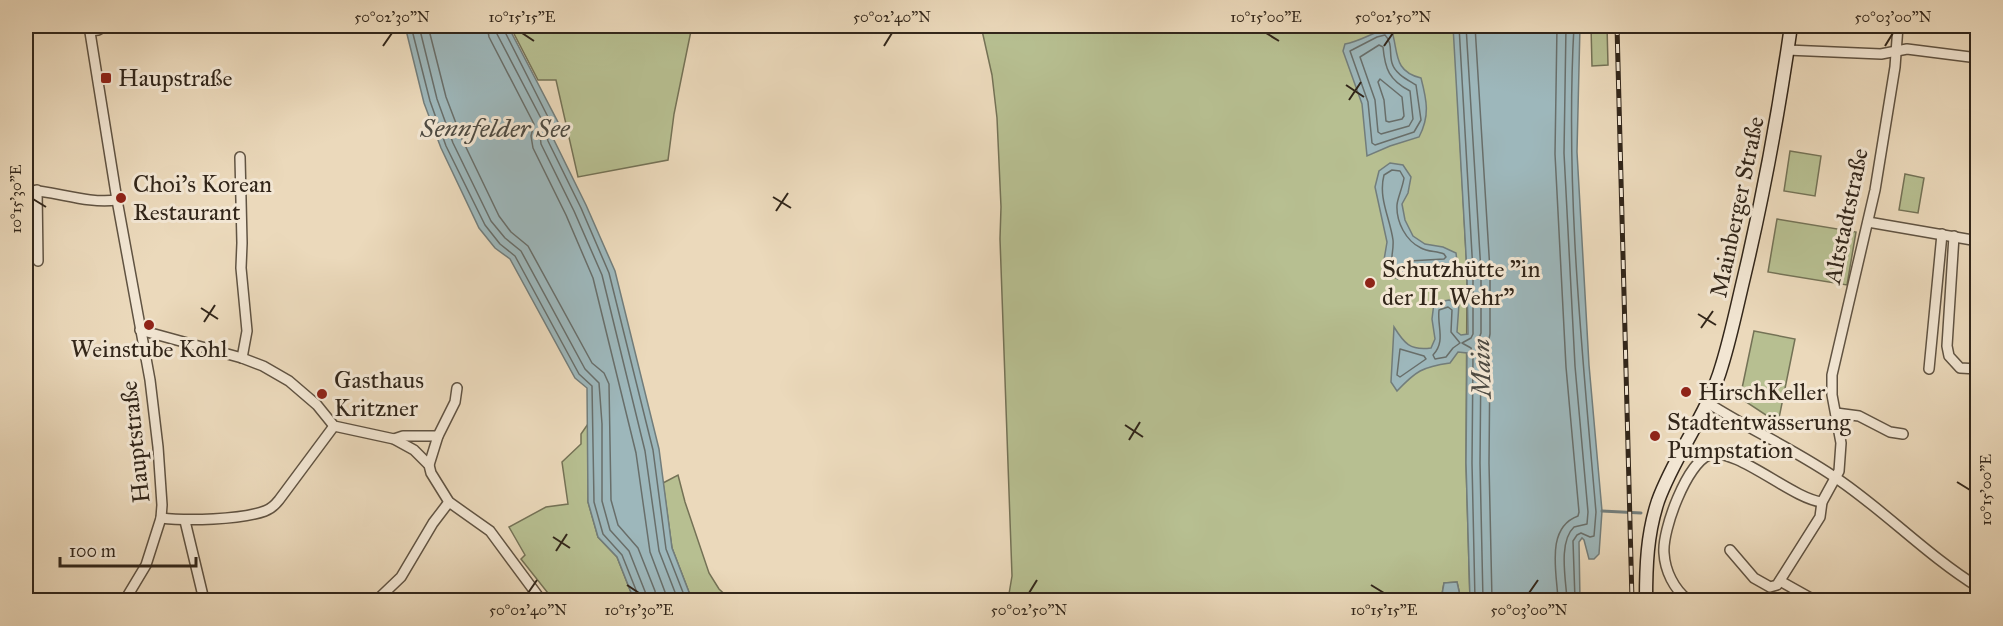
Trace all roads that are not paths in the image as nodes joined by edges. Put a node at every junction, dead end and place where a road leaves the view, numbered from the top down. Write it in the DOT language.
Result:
graph roads {
  1 [pos="105,26"];
  2 [pos="1791,26"];
  3 [pos="1898,26"];
  4 [pos="89,28"];
  5 [pos="1787,50"];
  6 [pos="1897,51"];
  7 [pos="1977,58"];
  8 [pos="240,157"];
  9 [pos="26,190"];
  10 [pos="37,190"];
  11 [pos="117,200"];
  12 [pos="1868,222"];
  13 [pos="1942,234"];
  14 [pos="1954,236"];
  15 [pos="1977,241"];
  16 [pos="38,261"];
  17 [pos="140,330"];
  18 [pos="242,358"];
  19 [pos="1929,369"];
  20 [pos="1977,369"];
  21 [pos="457,388"];
  22 [pos="1708,403"];
  23 [pos="1836,413"];
  24 [pos="334,426"];
  25 [pos="1903,434"];
  26 [pos="438,436"];
  27 [pos="394,439"];
  28 [pos="429,465"];
  29 [pos="1836,478"];
  30 [pos="449,502"];
  31 [pos="1822,502"];
  32 [pos="161,518"];
  33 [pos="185,521"];
  34 [pos="1730,550"];
  35 [pos="1780,581"];
  36 [pos="1977,587"];
  37 [pos="1646,598"];
  38 [pos="125,600"];
  39 [pos="204,600"];
  40 [pos="377,600"];
  41 [pos="541,600"];
  42 [pos="1688,600"];
  43 [pos="1814,600"];
  1 -- 4 [label="street"];
  2 -- 5 [label="main road, Mainberger Straße"];
  3 -- 6 [label="street, Altstadtstraße"];
  4 -- 11 [label="street, Hauptstraße"];
  5 -- 6 [label="street"];
  5 -- 22 [label="main road, Mainberger Straße"];
  6 -- 7 [label="street"];
  6 -- 12 [label="street, Altstadtstraße"];
  8 -- 18 [label="street"];
  9 -- 10 [label="street"];
  10 -- 11 [label="street"];
  10 -- 16 [label="street"];
  11 -- 17 [label="street, Hauptstraße"];
  12 -- 13 [label="street"];
  12 -- 23 [label="street, Altstadtstraße"];
  13 -- 14 [label="street"];
  13 -- 19 [label="street"];
  14 -- 15 [label="street"];
  14 -- 20 [label="street"];
  17 -- 18 [label="street"];
  17 -- 32 [label="street, Hauptstraße"];
  18 -- 24 [label="street"];
  21 -- 26 [label="street"];
  22 -- 29 [label="street"];
  22 -- 37 [label="main road, Mainberger Straße"];
  23 -- 25 [label="street"];
  23 -- 29 [label="street, Altstadtstraße"];
  24 -- 27 [label="street"];
  24 -- 33 [label="street"];
  26 -- 27 [label="street"];
  26 -- 28 [label="street"];
  27 -- 28 [label="street"];
  28 -- 30 [label="street"];
  29 -- 31 [label="street, Altstadtstraße"];
  29 -- 36 [label="street"];
  30 -- 40 [label="street"];
  30 -- 41 [label="street"];
  31 -- 35 [label="street, Altstadtstraße"];
  31 -- 42 [label="street"];
  32 -- 33 [label="street"];
  32 -- 38 [label="street, Hauptstraße"];
  33 -- 39 [label="street, Hauptstraße"];
  34 -- 35 [label="street"];
  35 -- 43 [label="street"];
}
